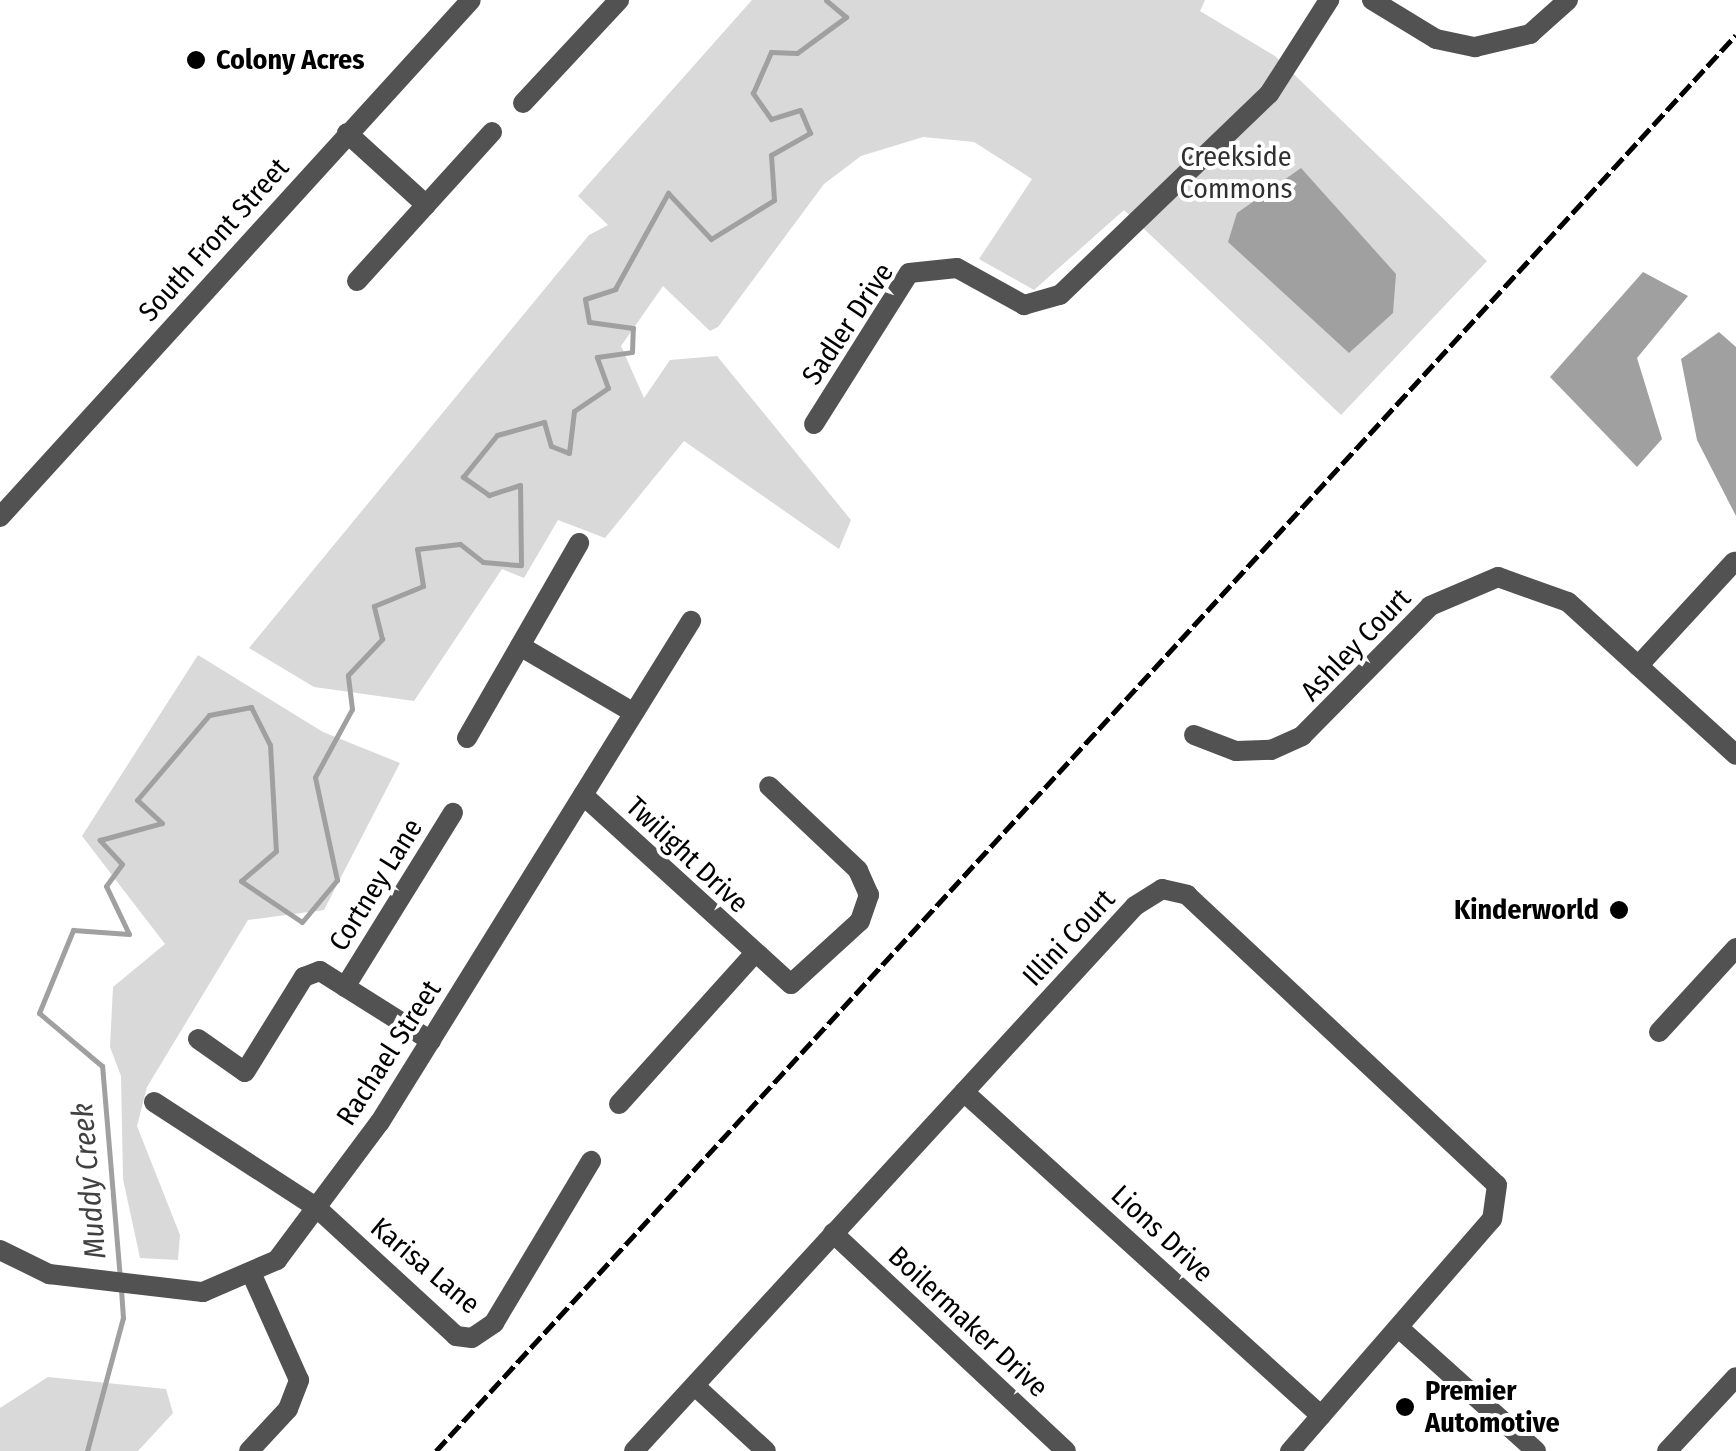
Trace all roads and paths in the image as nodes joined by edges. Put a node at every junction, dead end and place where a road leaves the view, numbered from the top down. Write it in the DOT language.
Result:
graph roads {
  1 [pos="471,0"];
  2 [pos="619,0"];
  3 [pos="1329,0"];
  4 [pos="1372,0"];
  5 [pos="1568,0"];
  6 [pos="524,102"];
  7 [pos="492,132"];
  8 [pos="347,133"];
  9 [pos="426,204"];
  10 [pos="357,281"];
  11 [pos="814,424"];
  12 [pos="0,517"];
  13 [pos="579,543"];
  14 [pos="1734,562"];
  15 [pos="691,622"];
  16 [pos="520,646"];
  17 [pos="1638,666"];
  18 [pos="634,713"];
  19 [pos="1194,734"];
  20 [pos="467,738"];
  21 [pos="1736,754"];
  22 [pos="769,786"];
  23 [pos="583,794"];
  24 [pos="453,812"];
  25 [pos="1736,948"];
  26 [pos="753,955"];
  27 [pos="346,987"];
  28 [pos="1659,1032"];
  29 [pos="198,1039"];
  30 [pos="431,1041"];
  31 [pos="964,1092"];
  32 [pos="154,1102"];
  33 [pos="619,1104"];
  34 [pos="591,1161"];
  35 [pos="317,1208"];
  36 [pos="834,1233"];
  37 [pos="0,1250"];
  38 [pos="252,1277"];
  39 [pos="1399,1328"];
  40 [pos="1736,1377"];
  41 [pos="694,1386"];
  42 [pos="1322,1416"];
  43 [pos="249,1451"];
  44 [pos="634,1451"];
  45 [pos="766,1451"];
  46 [pos="1066,1451"];
  47 [pos="1290,1451"];
  48 [pos="1536,1451"];
  49 [pos="1668,1451"];
  1 -- 8 [label="street, South Front Street"];
  2 -- 6 [label="street"];
  3 -- 11 [label="street, Sadler Drive"];
  4 -- 5 [label="street"];
  7 -- 9 [label="street"];
  8 -- 9 [label="street"];
  8 -- 12 [label="street, South Front Street"];
  9 -- 10 [label="street"];
  13 -- 16 [label="street"];
  14 -- 17 [label="street"];
  15 -- 18 [label="street, Rachael Street"];
  16 -- 18 [label="street"];
  16 -- 20 [label="street"];
  17 -- 19 [label="street, Ashley Court"];
  17 -- 21 [label="street, Ashley Court"];
  18 -- 23 [label="street, Rachael Street"];
  22 -- 26 [label="street, Twilight Drive"];
  23 -- 26 [label="street, Twilight Drive"];
  23 -- 30 [label="street, Rachael Street"];
  24 -- 27 [label="street, Cortney Lane"];
  25 -- 28 [label="street"];
  26 -- 33 [label="street, Twilight Drive"];
  27 -- 29 [label="street, Cortney Lane"];
  27 -- 30 [label="street, Cortney Lane"];
  30 -- 35 [label="street, Rachael Street"];
  31 -- 36 [label="street, Illini Court"];
  31 -- 39 [label="street, Illini Court"];
  31 -- 42 [label="street, Lions Drive"];
  32 -- 35 [label="street, Karisa Lane"];
  34 -- 35 [label="street, Karisa Lane"];
  35 -- 38 [label="street, Rachael Street"];
  36 -- 41 [label="street, Illini Court"];
  36 -- 46 [label="street, Boilermaker Drive"];
  37 -- 38 [label="street"];
  38 -- 43 [label="street"];
  39 -- 42 [label="street"];
  39 -- 48 [label="street"];
  40 -- 49 [label="street"];
  41 -- 44 [label="street, Illini Court"];
  41 -- 45 [label="street"];
  42 -- 47 [label="street"];
}
